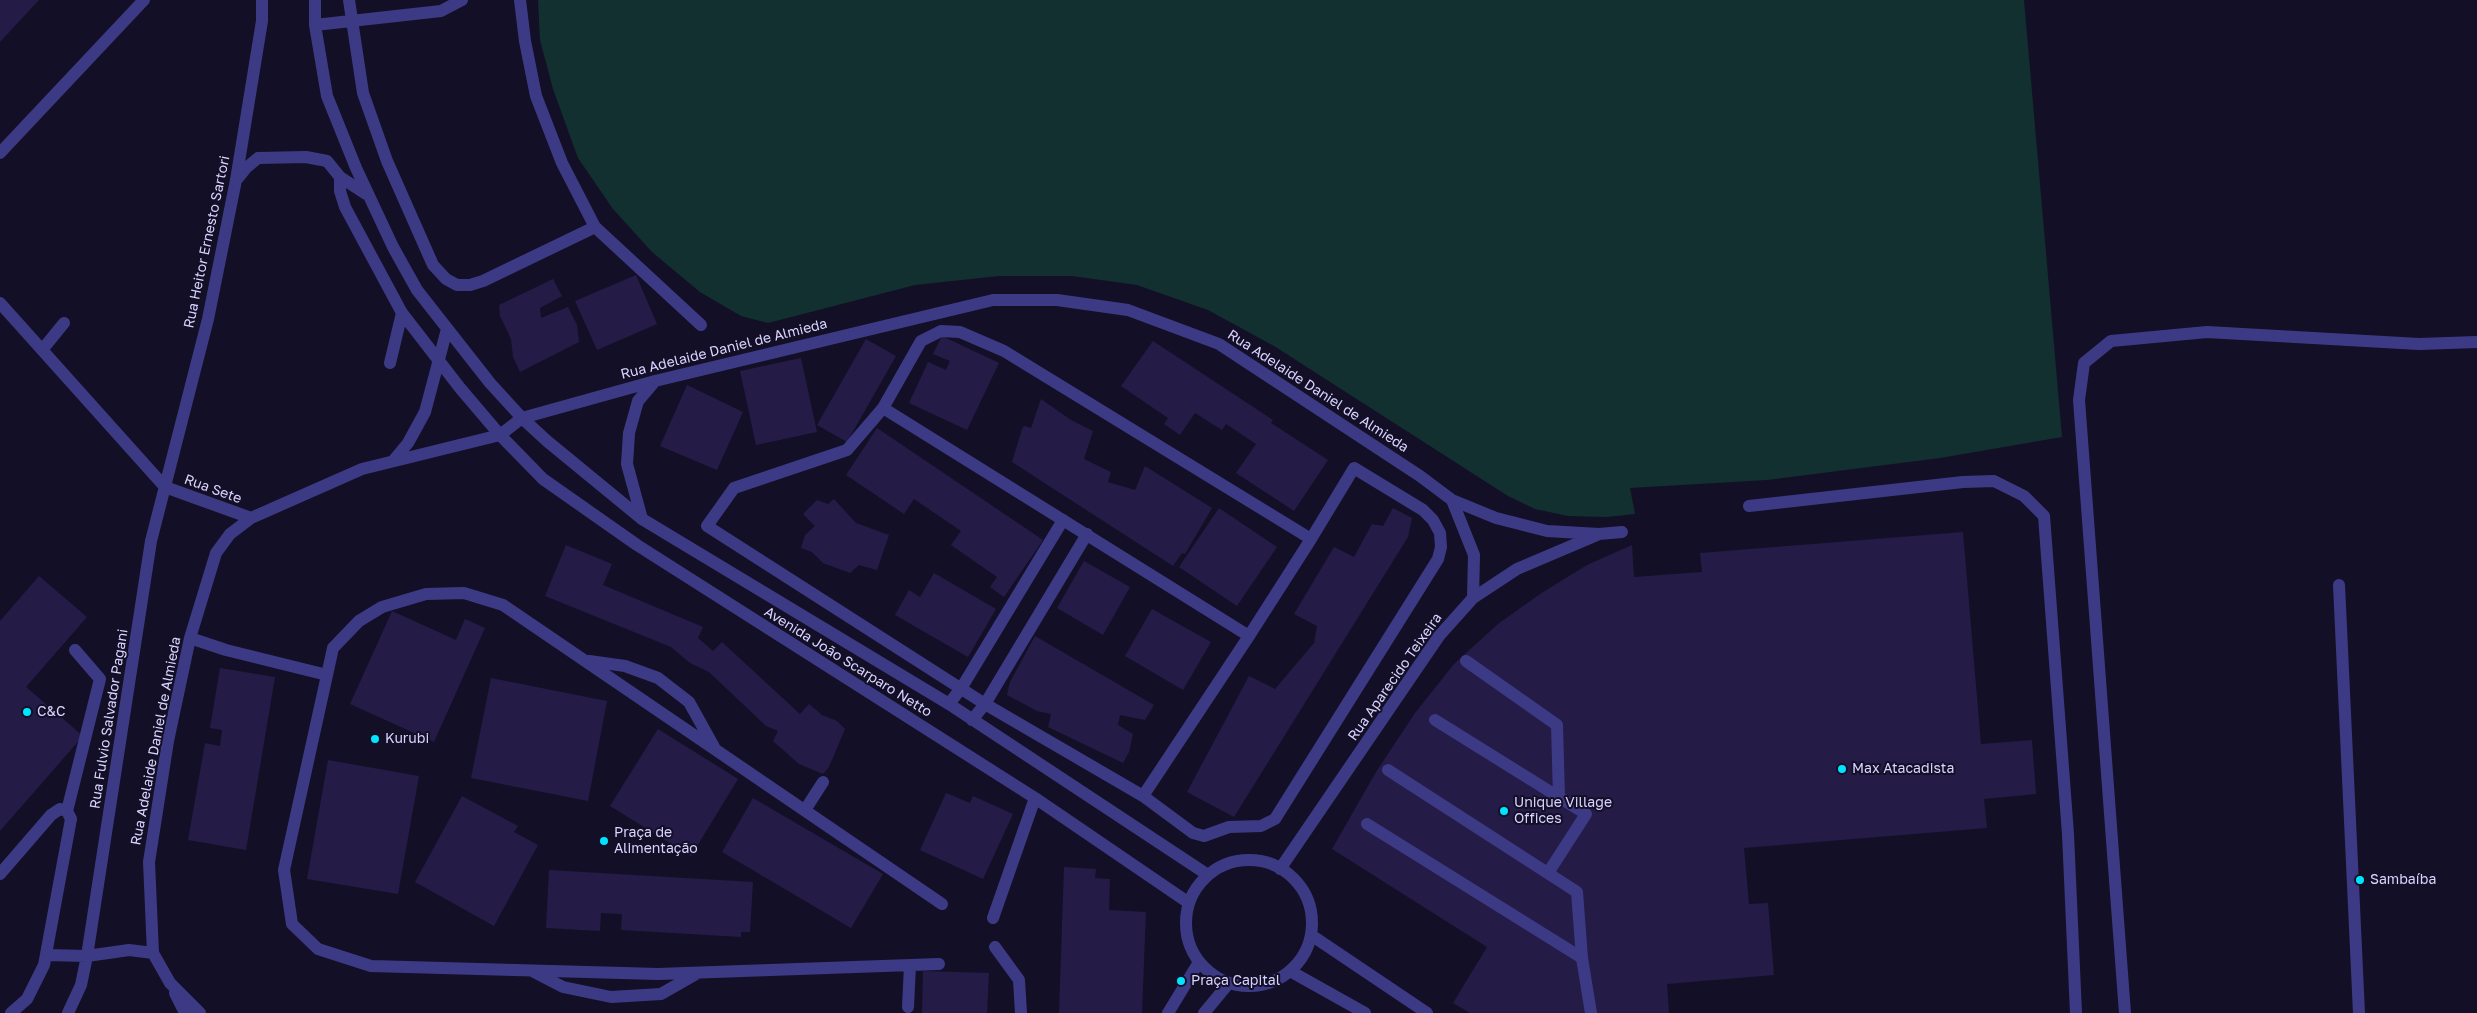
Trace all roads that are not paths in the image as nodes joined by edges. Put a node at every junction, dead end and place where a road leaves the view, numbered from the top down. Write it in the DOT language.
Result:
graph roads {
  1 [pos="144,0"];
  2 [pos="262,0"];
  3 [pos="315,0"];
  4 [pos="349,0"];
  5 [pos="462,0"];
  6 [pos="520,0"];
  7 [pos="351,22"];
  8 [pos="315,25"];
  9 [pos="0,153"];
  10 [pos="340,177"];
  11 [pos="236,180"];
  12 [pos="368,195"];
  13 [pos="594,227"];
  14 [pos="0,303"];
  15 [pos="402,313"];
  16 [pos="64,323"];
  17 [pos="701,325"];
  18 [pos="447,329"];
  19 [pos="2477,342"];
  20 [pos="42,350"];
  21 [pos="438,361"];
  22 [pos="390,363"];
  23 [pos="655,380"];
  24 [pos="882,408"];
  25 [pos="522,418"];
  26 [pos="500,435"];
  27 [pos="393,460"];
  28 [pos="165,487"];
  29 [pos="1452,500"];
  30 [pos="1750,506"];
  31 [pos="252,518"];
  32 [pos="642,519"];
  33 [pos="1063,520"];
  34 [pos="1622,532"];
  35 [pos="1087,534"];
  36 [pos="1599,534"];
  37 [pos="1311,539"];
  38 [pos="2339,585"];
  39 [pos="1474,598"];
  40 [pos="1249,636"];
  41 [pos="190,638"];
  42 [pos="75,650"];
  43 [pos="586,661"];
  44 [pos="1466,661"];
  45 [pos="327,675"];
  46 [pos="962,687"];
  47 [pos="949,704"];
  48 [pos="985,704"];
  49 [pos="972,720"];
  50 [pos="1435,720"];
  51 [pos="716,749"];
  52 [pos="1388,770"];
  53 [pos="823,782"];
  54 [pos="1143,796"];
  55 [pos="1560,797"];
  56 [pos="1035,798"];
  57 [pos="805,810"];
  58 [pos="67,811"];
  59 [pos="1367,824"];
  60 [pos="1280,869"];
  61 [pos="1548,873"];
  62 [pos="0,874"];
  63 [pos="1208,875"];
  64 [pos="1189,903"];
  65 [pos="942,904"];
  66 [pos="993,918"];
  67 [pos="1311,935"];
  68 [pos="996,947"];
  69 [pos="153,953"];
  70 [pos="46,955"];
  71 [pos="87,956"];
  72 [pos="1582,958"];
  73 [pos="1199,962"];
  74 [pos="939,964"];
  75 [pos="910,965"];
  76 [pos="529,970"];
  77 [pos="1290,971"];
  78 [pos="700,972"];
  79 [pos="170,983"];
  80 [pos="1229,983"];
  81 [pos="908,1007"];
  82 [pos="11,1013"];
  83 [pos="68,1013"];
  84 [pos="185,1013"];
  85 [pos="200,1013"];
  86 [pos="1021,1013"];
  87 [pos="1168,1013"];
  88 [pos="1204,1013"];
  89 [pos="1365,1013"];
  90 [pos="1427,1013"];
  91 [pos="1591,1013"];
  92 [pos="2076,1013"];
  93 [pos="2125,1013"];
  94 [pos="2359,1013"];
  1 -- 9 [label="street"];
  2 -- 11 [label="street, Rua Heitor Ernesto Sartori"];
  3 -- 8 [label="street"];
  4 -- 7 [label="street"];
  5 -- 7 [label="street"];
  6 -- 13 [label="street"];
  7 -- 8 [label="street"];
  7 -- 13 [label="street"];
  8 -- 12 [label="street"];
  10 -- 11 [label="street"];
  10 -- 12 [label="street"];
  10 -- 15 [label="street"];
  11 -- 28 [label="street, Rua Heitor Ernesto Sartori"];
  12 -- 18 [label="street"];
  13 -- 17 [label="street"];
  14 -- 20 [label="street"];
  15 -- 21 [label="street"];
  15 -- 22 [label="street"];
  16 -- 20 [label="street"];
  18 -- 21 [label="street"];
  18 -- 25 [label="street"];
  19 -- 93 [label="street"];
  20 -- 28 [label="street"];
  21 -- 26 [label="street"];
  21 -- 27 [label="street"];
  23 -- 25 [label="street, Rua Adelaide Daniel de Almieda"];
  23 -- 29 [label="street, Rua Adelaide Daniel de Almieda"];
  23 -- 32 [label="street"];
  24 -- 33 [label="street"];
  24 -- 37 [label="street"];
  24 -- 46 [label="street"];
  25 -- 26 [label="street, Rua Adelaide Daniel de Almieda"];
  25 -- 32 [label="street, Avenida João Scarparo Netto"];
  26 -- 27 [label="street, Rua Adelaide Daniel de Almieda"];
  26 -- 56 [label="street, Avenida João Scarparo Netto"];
  27 -- 31 [label="street, Rua Adelaide Daniel de Almieda"];
  28 -- 31 [label="street, Rua Sete"];
  28 -- 71 [label="street, Rua Fulvio Salvador Pagani"];
  29 -- 36 [label="street, Rua Adelaide Daniel de Almieda"];
  29 -- 39 [label="street"];
  30 -- 92 [label="street"];
  31 -- 41 [label="street, Rua Adelaide Daniel de Almieda"];
  32 -- 47 [label="street, Avenida João Scarparo Netto"];
  33 -- 35 [label="street"];
  33 -- 46 [label="street"];
  34 -- 36 [label="street, Rua Adelaide Daniel de Almieda"];
  35 -- 40 [label="street"];
  35 -- 48 [label="street"];
  36 -- 39 [label="street, Rua Aparecido Teixeira"];
  37 -- 40 [label="street"];
  37 -- 54 [label="street"];
  38 -- 94 [label="street"];
  39 -- 60 [label="street, Rua Aparecido Teixeira"];
  40 -- 54 [label="street"];
  41 -- 45 [label="street"];
  41 -- 69 [label="street, Rua Adelaide Daniel de Almieda"];
  42 -- 58 [label="street"];
  43 -- 45 [label="street"];
  43 -- 51 [label="street"];
  43 -- 51 [label="street"];
  44 -- 55 [label="street"];
  45 -- 76 [label="street"];
  46 -- 47 [label="street"];
  46 -- 48 [label="street"];
  47 -- 49 [label="street, Avenida João Scarparo Netto"];
  48 -- 49 [label="street"];
  48 -- 54 [label="street"];
  49 -- 63 [label="street, Avenida João Scarparo Netto"];
  50 -- 55 [label="street"];
  51 -- 57 [label="street"];
  52 -- 61 [label="street"];
  53 -- 57 [label="street"];
  55 -- 61 [label="street"];
  56 -- 64 [label="street, Avenida João Scarparo Netto"];
  56 -- 66 [label="street"];
  57 -- 65 [label="street"];
  58 -- 62 [label="street"];
  58 -- 70 [label="street"];
  59 -- 72 [label="street"];
  60 -- 63 [label="street"];
  60 -- 67 [label="street"];
  61 -- 72 [label="street"];
  63 -- 64 [label="street"];
  64 -- 73 [label="street"];
  67 -- 77 [label="street"];
  67 -- 90 [label="street"];
  68 -- 86 [label="street"];
  69 -- 71 [label="street"];
  69 -- 79 [label="street"];
  70 -- 71 [label="street"];
  70 -- 82 [label="street"];
  71 -- 83 [label="street, Rua Fulvio Salvador Pagani"];
  72 -- 91 [label="street"];
  73 -- 80 [label="street"];
  73 -- 87 [label="street"];
  74 -- 75 [label="street"];
  75 -- 78 [label="street"];
  75 -- 81 [label="street"];
  76 -- 78 [label="street"];
  76 -- 78 [label="street"];
  77 -- 80 [label="street"];
  77 -- 89 [label="street"];
  79 -- 84 [label="street"];
  79 -- 85 [label="street"];
  80 -- 88 [label="street"];
}
